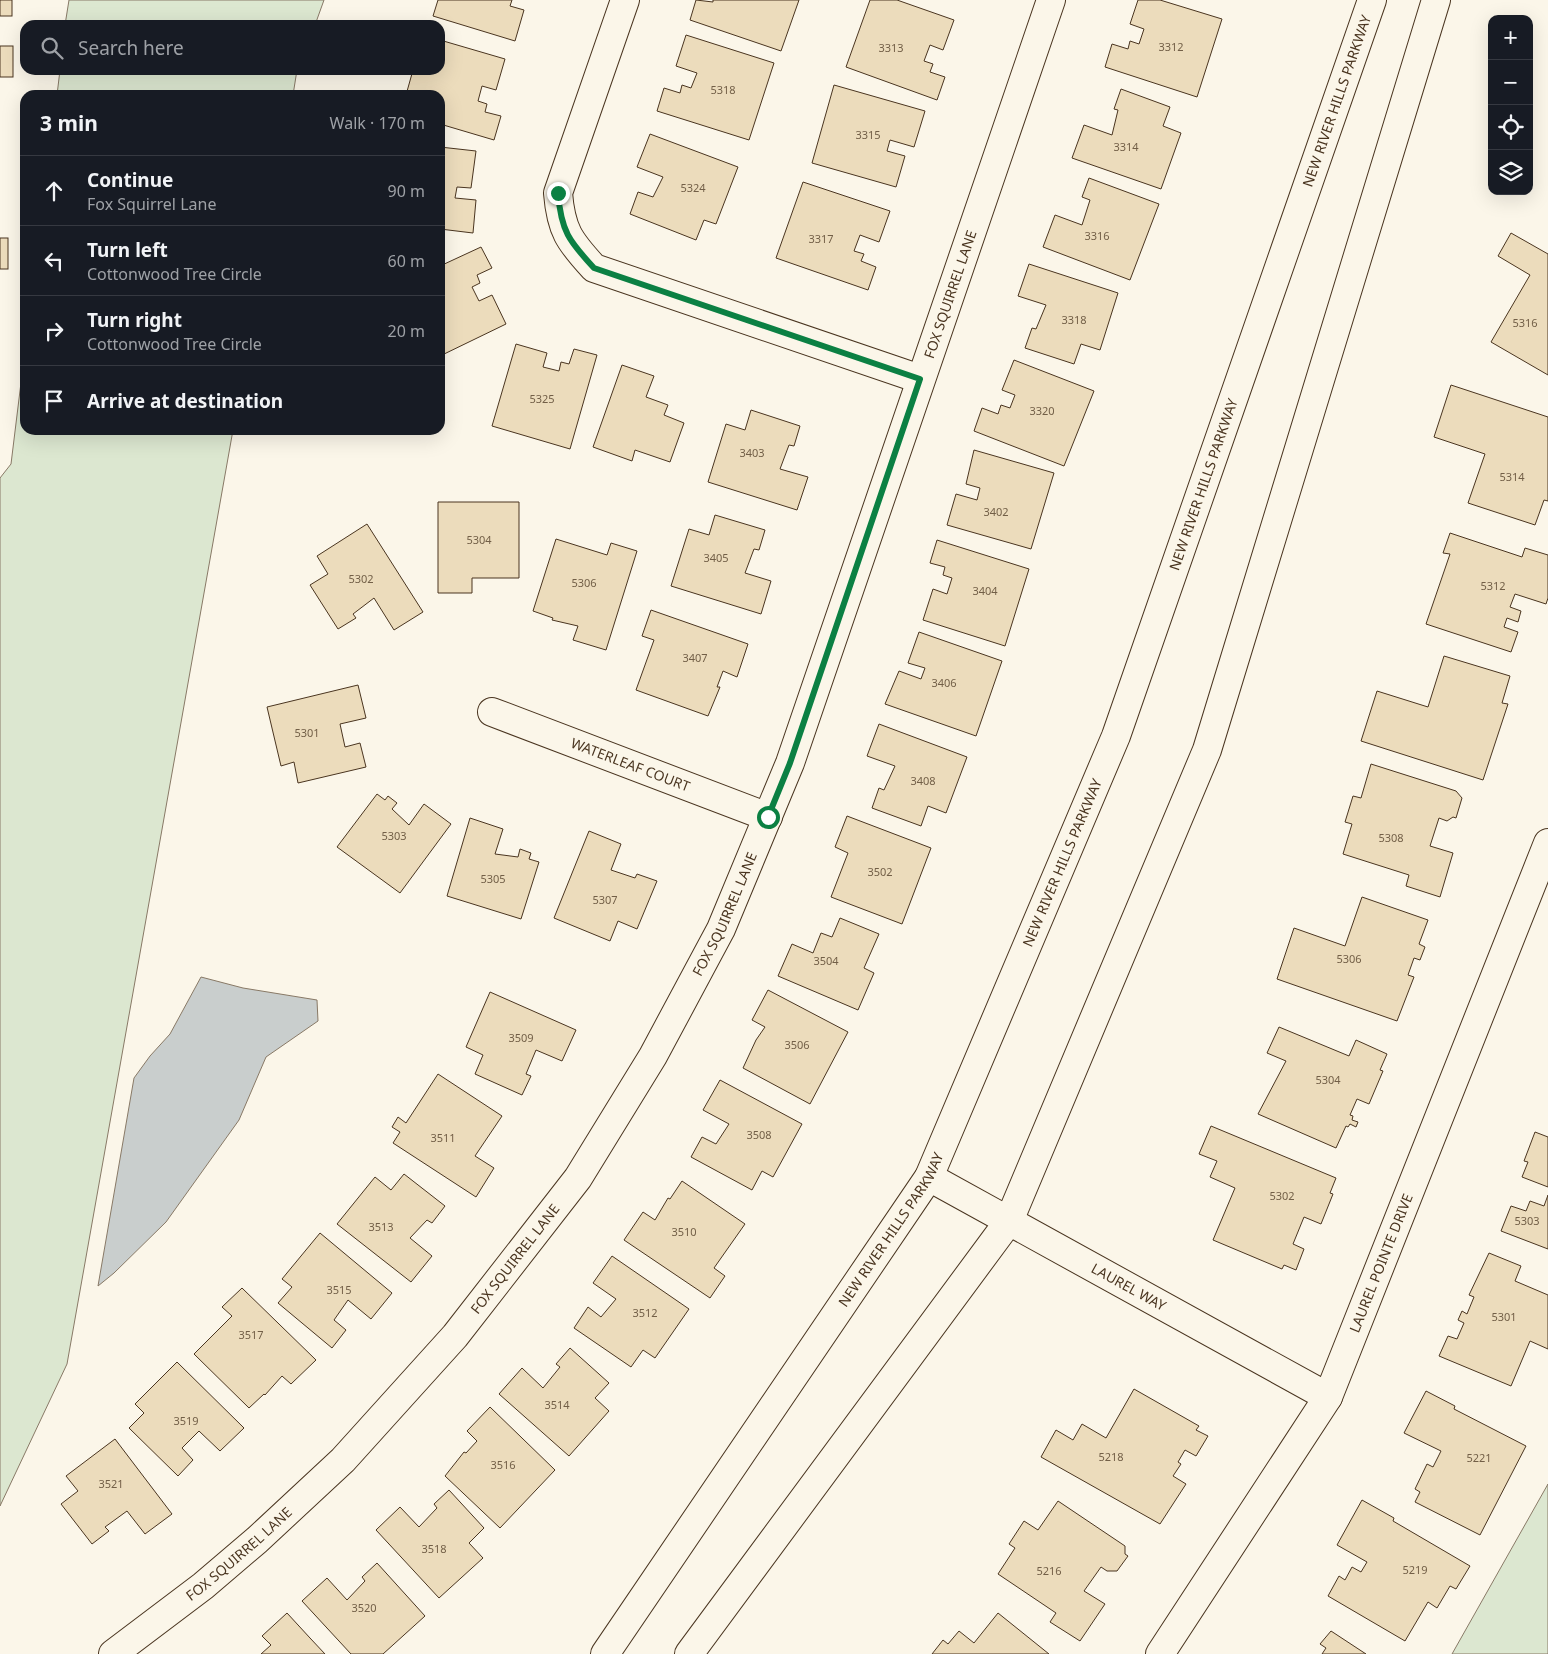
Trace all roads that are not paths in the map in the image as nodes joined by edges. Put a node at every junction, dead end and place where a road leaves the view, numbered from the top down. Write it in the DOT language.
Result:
graph roads {
  1 [pos="624,0"];
  2 [pos="1051,0"];
  3 [pos="1372,0"];
  4 [pos="1436,0"];
  5 [pos="920,379"];
  6 [pos="492,712"];
  7 [pos="768,817"];
  8 [pos="1548,843"];
  9 [pos="929,1177"];
  10 [pos="1009,1221"];
  11 [pos="1328,1397"];
  12 [pos="112,1654"];
  13 [pos="604,1654"];
  14 [pos="689,1654"];
  15 [pos="1160,1654"];
  1 -- 5 [label="street"];
  2 -- 5 [label="street, FOX SQUIRREL LANE"];
  3 -- 9 [label="street, NEW RIVER HILLS PARKWAY"];
  4 -- 10 [label="street"];
  5 -- 7 [label="street, FOX SQUIRREL LANE"];
  6 -- 7 [label="street, WATERLEAF COURT"];
  7 -- 12 [label="street, FOX SQUIRREL LANE"];
  8 -- 11 [label="street, LAUREL POINTE DRIVE"];
  9 -- 10 [label="street, LAUREL WAY"];
  9 -- 13 [label="street, NEW RIVER HILLS PARKWAY"];
  10 -- 11 [label="street, LAUREL WAY"];
  10 -- 14 [label="street"];
  11 -- 15 [label="street, LAUREL POINTE DRIVE"];
}
